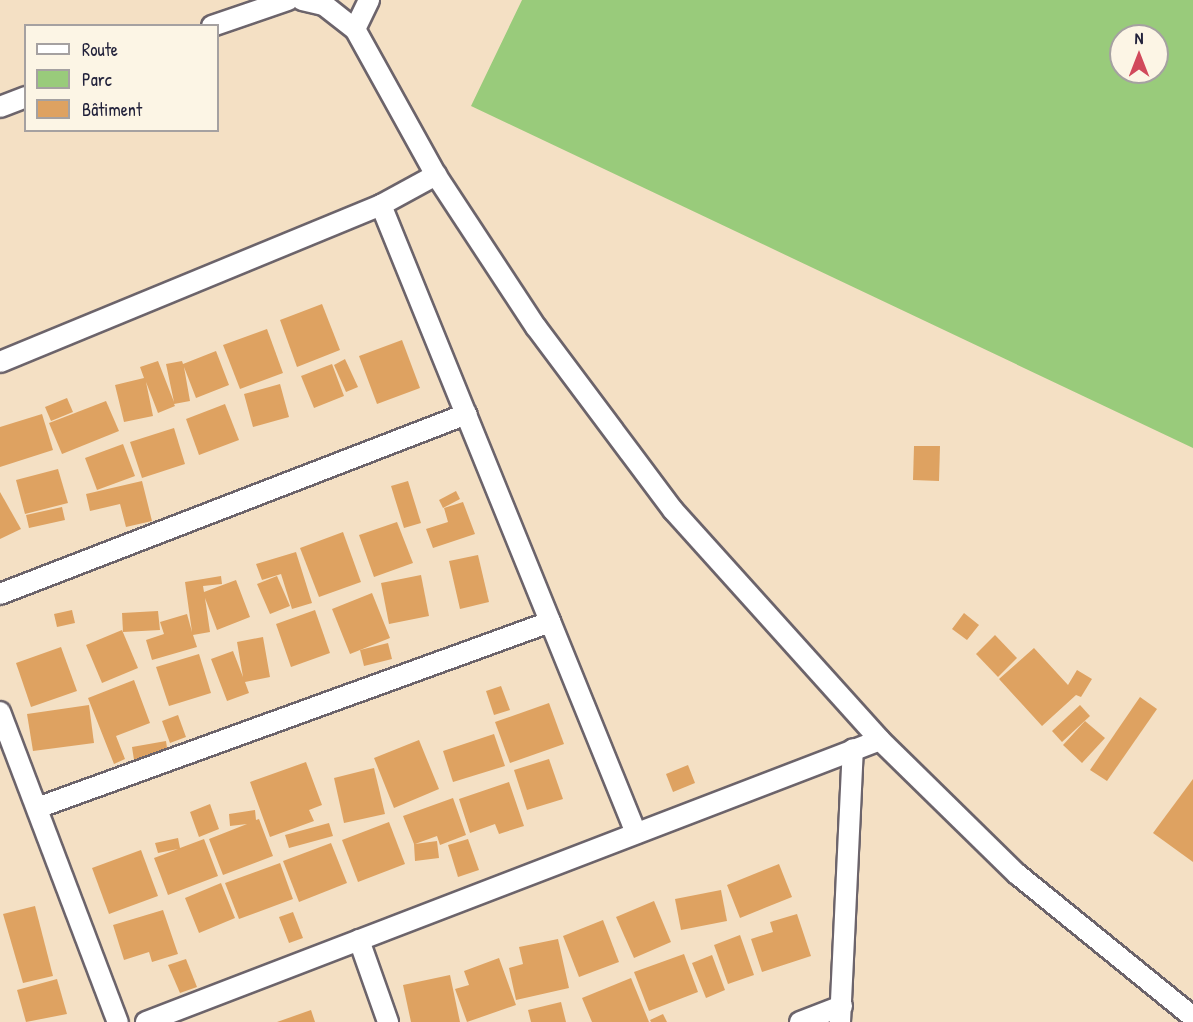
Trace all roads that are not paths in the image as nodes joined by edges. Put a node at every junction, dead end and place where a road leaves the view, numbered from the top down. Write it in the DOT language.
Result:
graph roads {
  1 [pos="288,0"];
  2 [pos="302,0"];
  3 [pos="369,0"];
  4 [pos="323,2"];
  5 [pos="218,24"];
  6 [pos="355,29"];
  7 [pos="24,98"];
  8 [pos="0,107"];
  9 [pos="436,176"];
  10 [pos="381,205"];
  11 [pos="0,362"];
  12 [pos="466,414"];
  13 [pos="0,594"];
  14 [pos="550,622"];
  15 [pos="0,712"];
  16 [pos="880,740"];
  17 [pos="853,749"];
  18 [pos="37,808"];
  19 [pos="636,832"];
  20 [pos="359,940"];
  21 [pos="841,1014"];
  22 [pos="1193,1017"];
  23 [pos="118,1022"];
  24 [pos="146,1022"];
  25 [pos="388,1022"];
  26 [pos="800,1022"];
  1 -- 5 [label="street"];
  2 -- 4 [label="street"];
  3 -- 6 [label="street"];
  4 -- 6 [label="street"];
  6 -- 9 [label="street"];
  7 -- 8 [label="street"];
  9 -- 10 [label="street"];
  9 -- 16 [label="street"];
  10 -- 11 [label="street"];
  10 -- 12 [label="street"];
  12 -- 13 [label="street"];
  12 -- 14 [label="street"];
  14 -- 18 [label="street"];
  14 -- 19 [label="street"];
  15 -- 18 [label="street"];
  16 -- 17 [label="street"];
  16 -- 22 [label="street"];
  17 -- 19 [label="street"];
  17 -- 21 [label="street"];
  18 -- 23 [label="street"];
  19 -- 20 [label="street"];
  20 -- 24 [label="street"];
  20 -- 25 [label="street"];
  21 -- 26 [label="street"];
}
